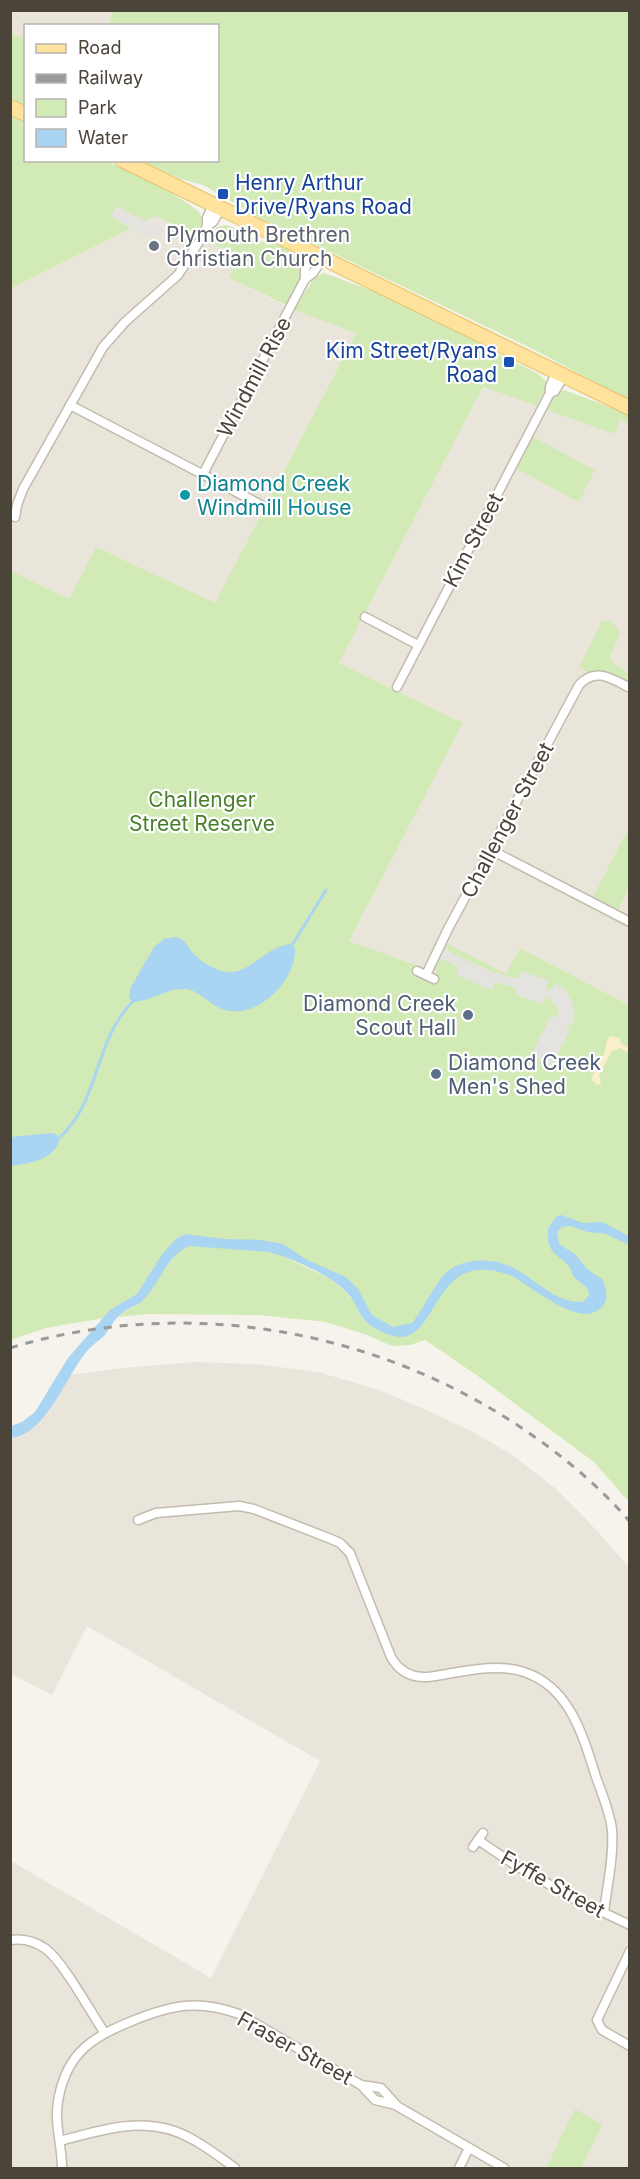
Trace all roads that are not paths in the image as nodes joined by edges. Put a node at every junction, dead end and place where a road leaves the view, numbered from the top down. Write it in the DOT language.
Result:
graph roads {
  1 [pos="10,106"];
  2 [pos="24,113"];
  3 [pos="126,162"];
  4 [pos="217,206"];
  5 [pos="317,255"];
  6 [pos="560,374"];
  7 [pos="69,405"];
  8 [pos="630,408"];
  9 [pos="203,474"];
  10 [pos="263,506"];
  11 [pos="15,517"];
  12 [pos="365,617"];
  13 [pos="418,645"];
  14 [pos="397,687"];
  15 [pos="630,688"];
  16 [pos="490,850"];
  17 [pos="630,922"];
  18 [pos="417,970"];
  19 [pos="138,1520"];
  20 [pos="478,1840"];
  21 [pos="604,1912"];
  22 [pos="630,1925"];
  23 [pos="10,1940"];
  24 [pos="630,1951"];
  25 [pos="104,2032"];
  26 [pos="630,2046"];
  27 [pos="361,2085"];
  28 [pos="397,2106"];
  29 [pos="60,2142"];
  30 [pos="469,2148"];
  31 [pos="62,2169"];
  32 [pos="235,2169"];
  33 [pos="459,2169"];
  34 [pos="504,2169"];
  1 -- 2 [label="main road"];
  3 -- 4 [label="main road"];
  4 -- 5 [label="main road"];
  4 -- 7 [label="street"];
  5 -- 6 [label="main road"];
  5 -- 9 [label="street, Windmill Rise"];
  6 -- 8 [label="main road"];
  6 -- 13 [label="street, Kim Street"];
  7 -- 9 [label="street"];
  7 -- 11 [label="street"];
  9 -- 10 [label="street"];
  12 -- 13 [label="street"];
  13 -- 14 [label="street, Kim Street"];
  15 -- 16 [label="street, Challenger Street"];
  16 -- 17 [label="street"];
  16 -- 18 [label="street, Challenger Street"];
  19 -- 21 [label="street"];
  20 -- 21 [label="street, Fyffe Street"];
  21 -- 22 [label="street, Fyffe Street"];
  23 -- 25 [label="street"];
  24 -- 26 [label="street"];
  25 -- 27 [label="street, Fraser Street"];
  25 -- 29 [label="street, Fraser Street"];
  27 -- 28 [label="street"];
  27 -- 28 [label="street, Fraser Street"];
  28 -- 30 [label="street, Fraser Street"];
  29 -- 31 [label="street, Fraser Street"];
  29 -- 32 [label="street"];
  30 -- 33 [label="street"];
  30 -- 34 [label="street, Fraser Street"];
}
